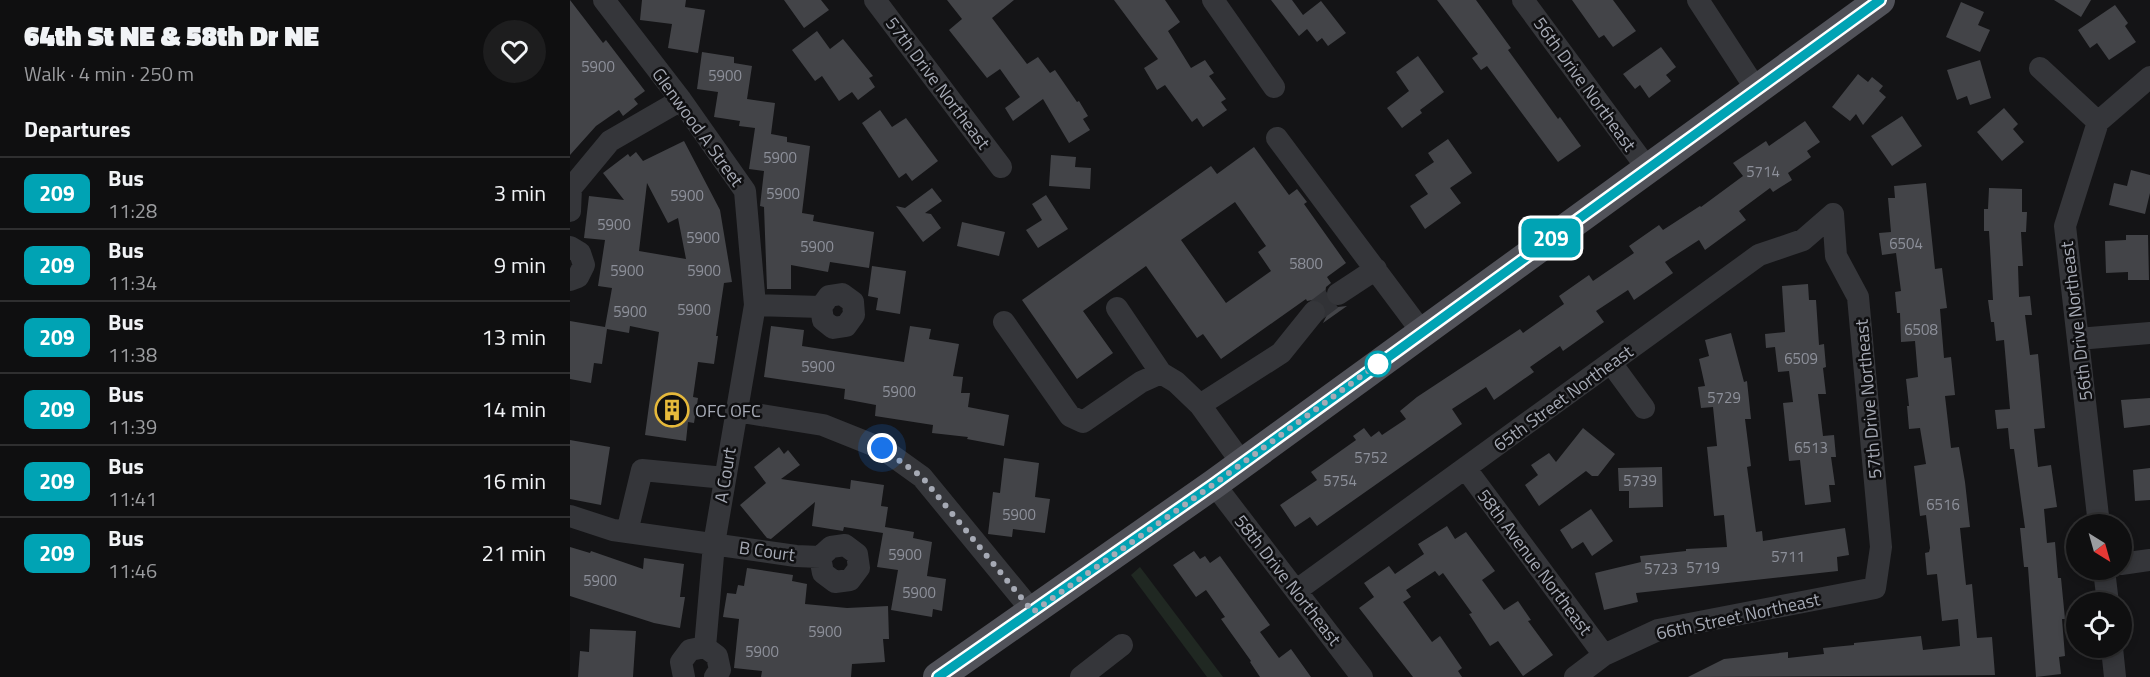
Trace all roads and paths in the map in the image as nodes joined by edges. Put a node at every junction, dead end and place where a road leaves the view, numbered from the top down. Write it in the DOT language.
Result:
graph roads {
  1 [pos="604,0"];
  2 [pos="875,0"];
  3 [pos="1213,0"];
  4 [pos="1523,0"];
  5 [pos="1698,0"];
  6 [pos="1880,0"];
  7 [pos="2040,68"];
  8 [pos="2150,77"];
  9 [pos="1274,87"];
  10 [pos="1756,89"];
  11 [pos="681,100"];
  12 [pos="2098,122"];
  13 [pos="1277,138"];
  14 [pos="1001,166"];
  15 [pos="1647,168"];
  16 [pos="570,211"];
  17 [pos="1833,214"];
  18 [pos="570,247"];
  19 [pos="1376,269"];
  20 [pos="570,280"];
  21 [pos="1338,294"];
  22 [pos="755,305"];
  23 [pos="821,307"];
  24 [pos="1117,308"];
  25 [pos="1314,312"];
  26 [pos="1004,322"];
  27 [pos="1422,332"];
  28 [pos="2150,333"];
  29 [pos="2079,339"];
  30 [pos="1611,363"];
  31 [pos="1161,373"];
  32 [pos="1200,405"];
  33 [pos="1644,408"];
  34 [pos="736,411"];
  35 [pos="1242,463"];
  36 [pos="1466,469"];
  37 [pos="725,478"];
  38 [pos="1214,484"];
  39 [pos="2098,514"];
  40 [pos="570,516"];
  41 [pos="627,532"];
  42 [pos="714,544"];
  43 [pos="820,557"];
  44 [pos="2150,560"];
  45 [pos="2132,562"];
  46 [pos="1875,588"];
  47 [pos="1297,590"];
  48 [pos="1033,612"];
  49 [pos="1122,645"];
  50 [pos="705,647"];
  51 [pos="1604,655"];
  52 [pos="2113,658"];
  53 [pos="684,677"];
  54 [pos="715,677"];
  55 [pos="938,677"];
  56 [pos="1081,677"];
  57 [pos="1362,677"];
  58 [pos="1575,677"];
  59 [pos="2115,677"];
  1 -- 11 [label="street, Glenwood A Street"];
  2 -- 14 [label="street, 57th Drive Northeast"];
  3 -- 9 [label="street"];
  4 -- 15 [label="street, 56th Drive Northeast"];
  5 -- 10 [label="street"];
  6 -- 10 [label="main road"];
  7 -- 12 [label="street"];
  8 -- 12 [label="street"];
  10 -- 15 [label="main road"];
  11 -- 16 [label="street"];
  11 -- 22 [label="street, Glenwood A Street"];
  12 -- 29 [label="street, 56th Drive Northeast"];
  13 -- 19 [label="street"];
  15 -- 27 [label="main road"];
  17 -- 30 [label="street, 65th Street Northeast"];
  17 -- 46 [label="street, 57th Drive Northeast"];
  18 -- 20 [label="street"];
  19 -- 21 [label="street"];
  19 -- 27 [label="street"];
  22 -- 23 [label="street"];
  22 -- 34 [label="street, A Court"];
  24 -- 31 [label="street"];
  25 -- 32 [label="street"];
  26 -- 31 [label="street"];
  27 -- 35 [label="main road"];
  28 -- 29 [label="street"];
  29 -- 39 [label="street, 56th Drive Northeast"];
  30 -- 33 [label="street"];
  30 -- 36 [label="street, 65th Street Northeast"];
  31 -- 32 [label="street"];
  32 -- 35 [label="street"];
  34 -- 37 [label="street, A Court"];
  34 -- 48 [label="street"];
  35 -- 38 [label="main road"];
  36 -- 47 [label="street, 65th Street Northeast"];
  36 -- 51 [label="street, 58th Avenue Northeast"];
  37 -- 41 [label="street"];
  37 -- 42 [label="street, A Court"];
  38 -- 47 [label="street, 58th Drive Northeast"];
  38 -- 48 [label="main road"];
  40 -- 41 [label="street, B Court"];
  41 -- 42 [label="street, B Court"];
  42 -- 43 [label="street, B Court"];
  42 -- 50 [label="street, A Court"];
  44 -- 45 [label="street"];
  46 -- 51 [label="street, 66th Street Northeast"];
  47 -- 57 [label="street, 58th Drive Northeast"];
  48 -- 55 [label="main road"];
  49 -- 56 [label="street"];
  50 -- 53 [label="street"];
  50 -- 54 [label="street"];
  51 -- 58 [label="street, 66th Street Northeast"];
  52 -- 59 [label="street"];
}
